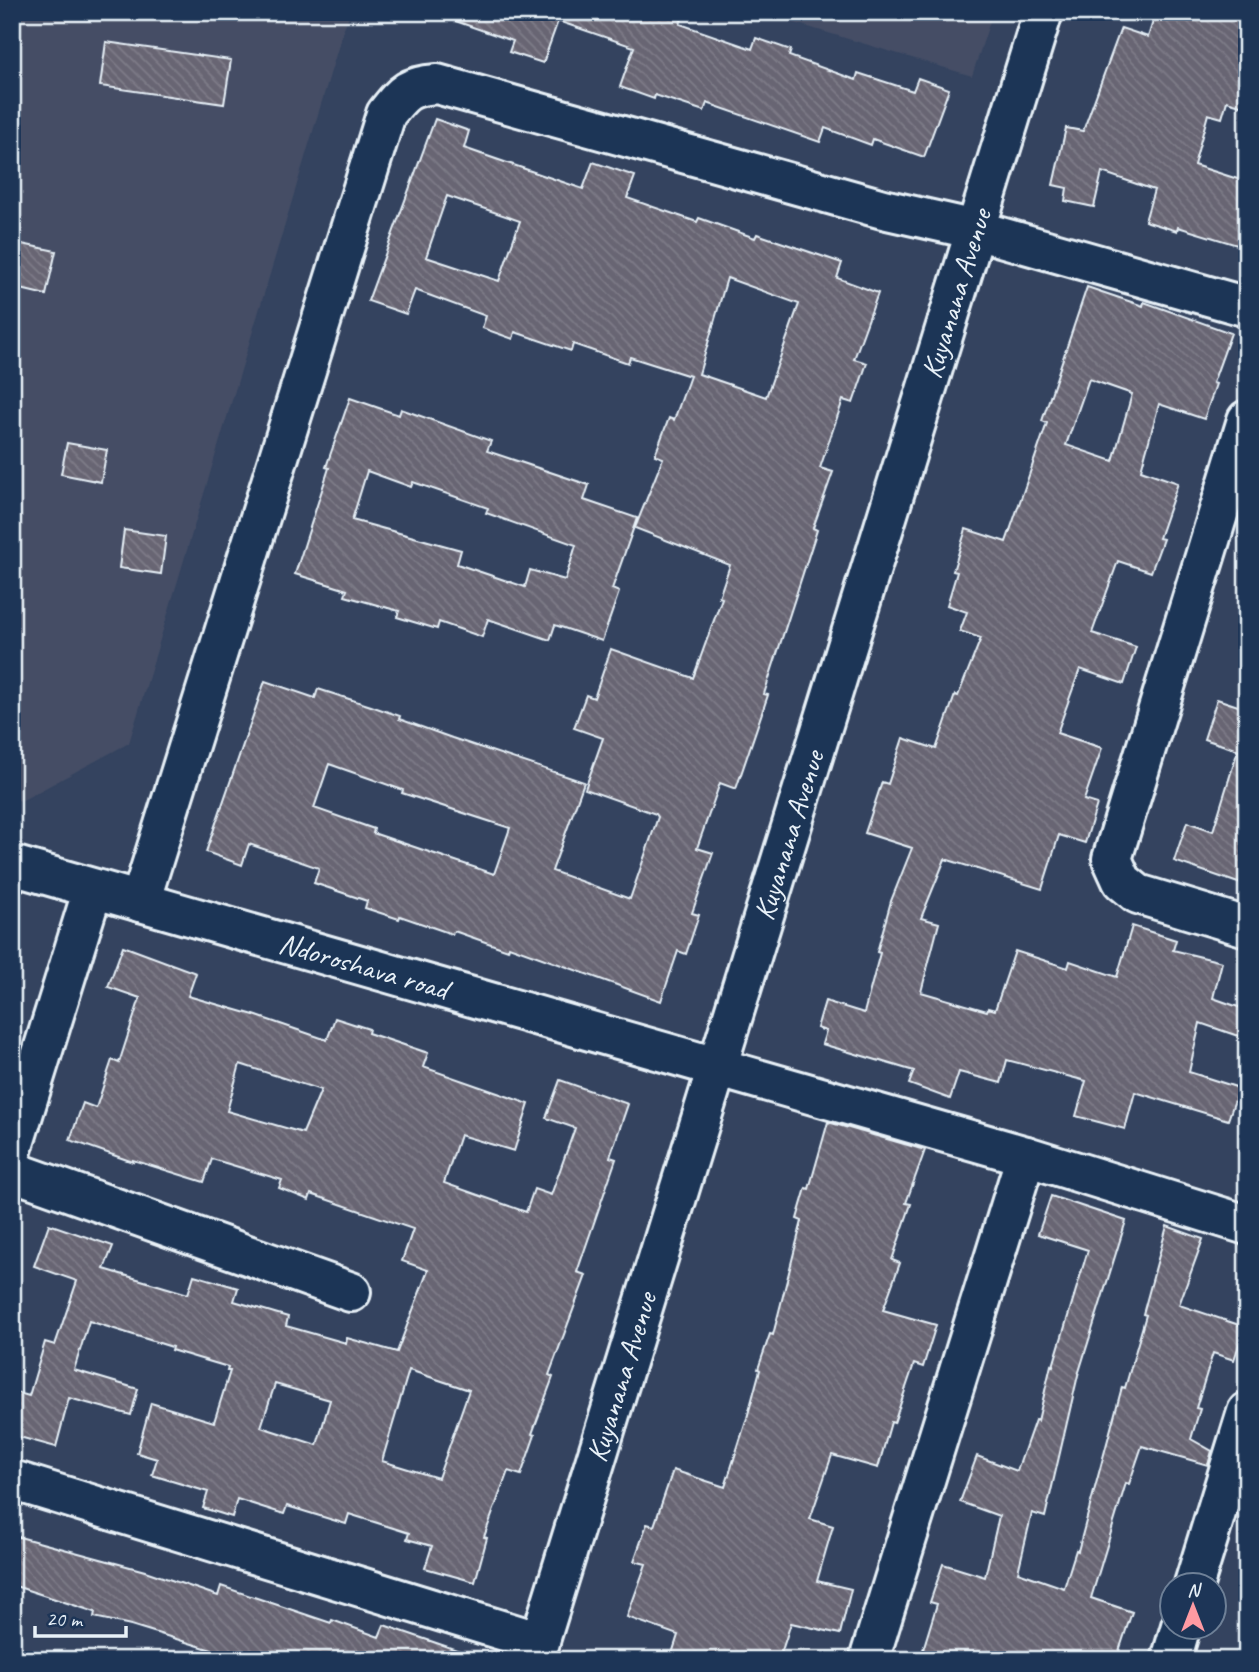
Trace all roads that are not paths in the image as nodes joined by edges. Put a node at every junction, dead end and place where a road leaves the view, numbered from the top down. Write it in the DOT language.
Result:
graph roads {
  1 [pos="1044,12"];
  2 [pos="976,230"];
  3 [pos="1247,307"];
  4 [pos="1247,420"];
  5 [pos="12,865"];
  6 [pos="93,889"];
  7 [pos="140,902"];
  8 [pos="1247,927"];
  9 [pos="717,1066"];
  10 [pos="12,1150"];
  11 [pos="1026,1156"];
  12 [pos="12,1171"];
  13 [pos="1247,1225"];
  14 [pos="351,1292"];
  15 [pos="1247,1412"];
  16 [pos="12,1480"];
  17 [pos="1198,1570"];
  18 [pos="1177,1640"];
  19 [pos="537,1651"];
  20 [pos="869,1660"];
  21 [pos="1171,1660"];
  1 -- 2 [label="street, Kuyanana Avenue"];
  2 -- 3 [label="street"];
  2 -- 7 [label="street"];
  2 -- 9 [label="street, Kuyanana Avenue"];
  4 -- 8 [label="street"];
  5 -- 6 [label="street, Ndoroshava road"];
  6 -- 7 [label="street, Ndoroshava road"];
  6 -- 10 [label="street"];
  7 -- 9 [label="street, Ndoroshava road"];
  9 -- 11 [label="street, Ndoroshava road"];
  9 -- 19 [label="street, Kuyanana Avenue"];
  11 -- 13 [label="street, Ndoroshava road"];
  11 -- 20 [label="street"];
  12 -- 14 [label="street"];
  15 -- 17 [label="street"];
  16 -- 19 [label="street"];
  18 -- 21 [label="street"];
}
